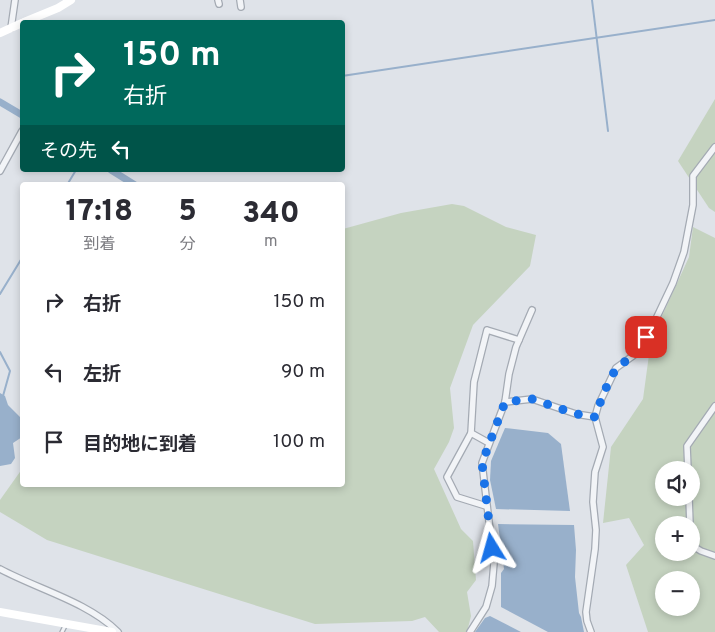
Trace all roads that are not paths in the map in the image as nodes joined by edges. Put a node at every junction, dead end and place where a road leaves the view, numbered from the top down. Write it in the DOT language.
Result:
graph roads {
  1 [pos="15,0"];
  2 [pos="71,0"];
  3 [pos="30,20"];
  4 [pos="20,24"];
  5 [pos="11,28"];
  6 [pos="0,33"];
  7 [pos="20,135"];
  8 [pos="715,147"];
  9 [pos="0,171"];
  10 [pos="532,310"];
  11 [pos="518,340"];
  12 [pos="505,402"];
  13 [pos="715,406"];
  14 [pos="595,417"];
  15 [pos="471,433"];
  16 [pos="489,443"];
  17 [pos="688,461"];
  18 [pos="486,506"];
  19 [pos="700,550"];
  20 [pos="715,556"];
  21 [pos="0,569"];
  22 [pos="0,612"];
  23 [pos="66,623"];
  24 [pos="62,632"];
  25 [pos="112,632"];
  26 [pos="118,632"];
  27 [pos="470,632"];
  28 [pos="592,632"];
  1 -- 5 [label="street"];
  2 -- 3 [label="street"];
  4 -- 5 [label="street"];
  5 -- 6 [label="street"];
  7 -- 9 [label="street"];
  8 -- 14 [label="street"];
  10 -- 11 [label="street"];
  11 -- 12 [label="street"];
  11 -- 15 [label="street"];
  12 -- 14 [label="street"];
  12 -- 16 [label="street"];
  13 -- 17 [label="street"];
  14 -- 28 [label="street"];
  15 -- 16 [label="street"];
  15 -- 18 [label="street"];
  16 -- 18 [label="street"];
  18 -- 27 [label="street"];
  19 -- 20 [label="street"];
  21 -- 26 [label="street"];
  22 -- 23 [label="street"];
  23 -- 24 [label="lane"];
  23 -- 25 [label="street"];
}
